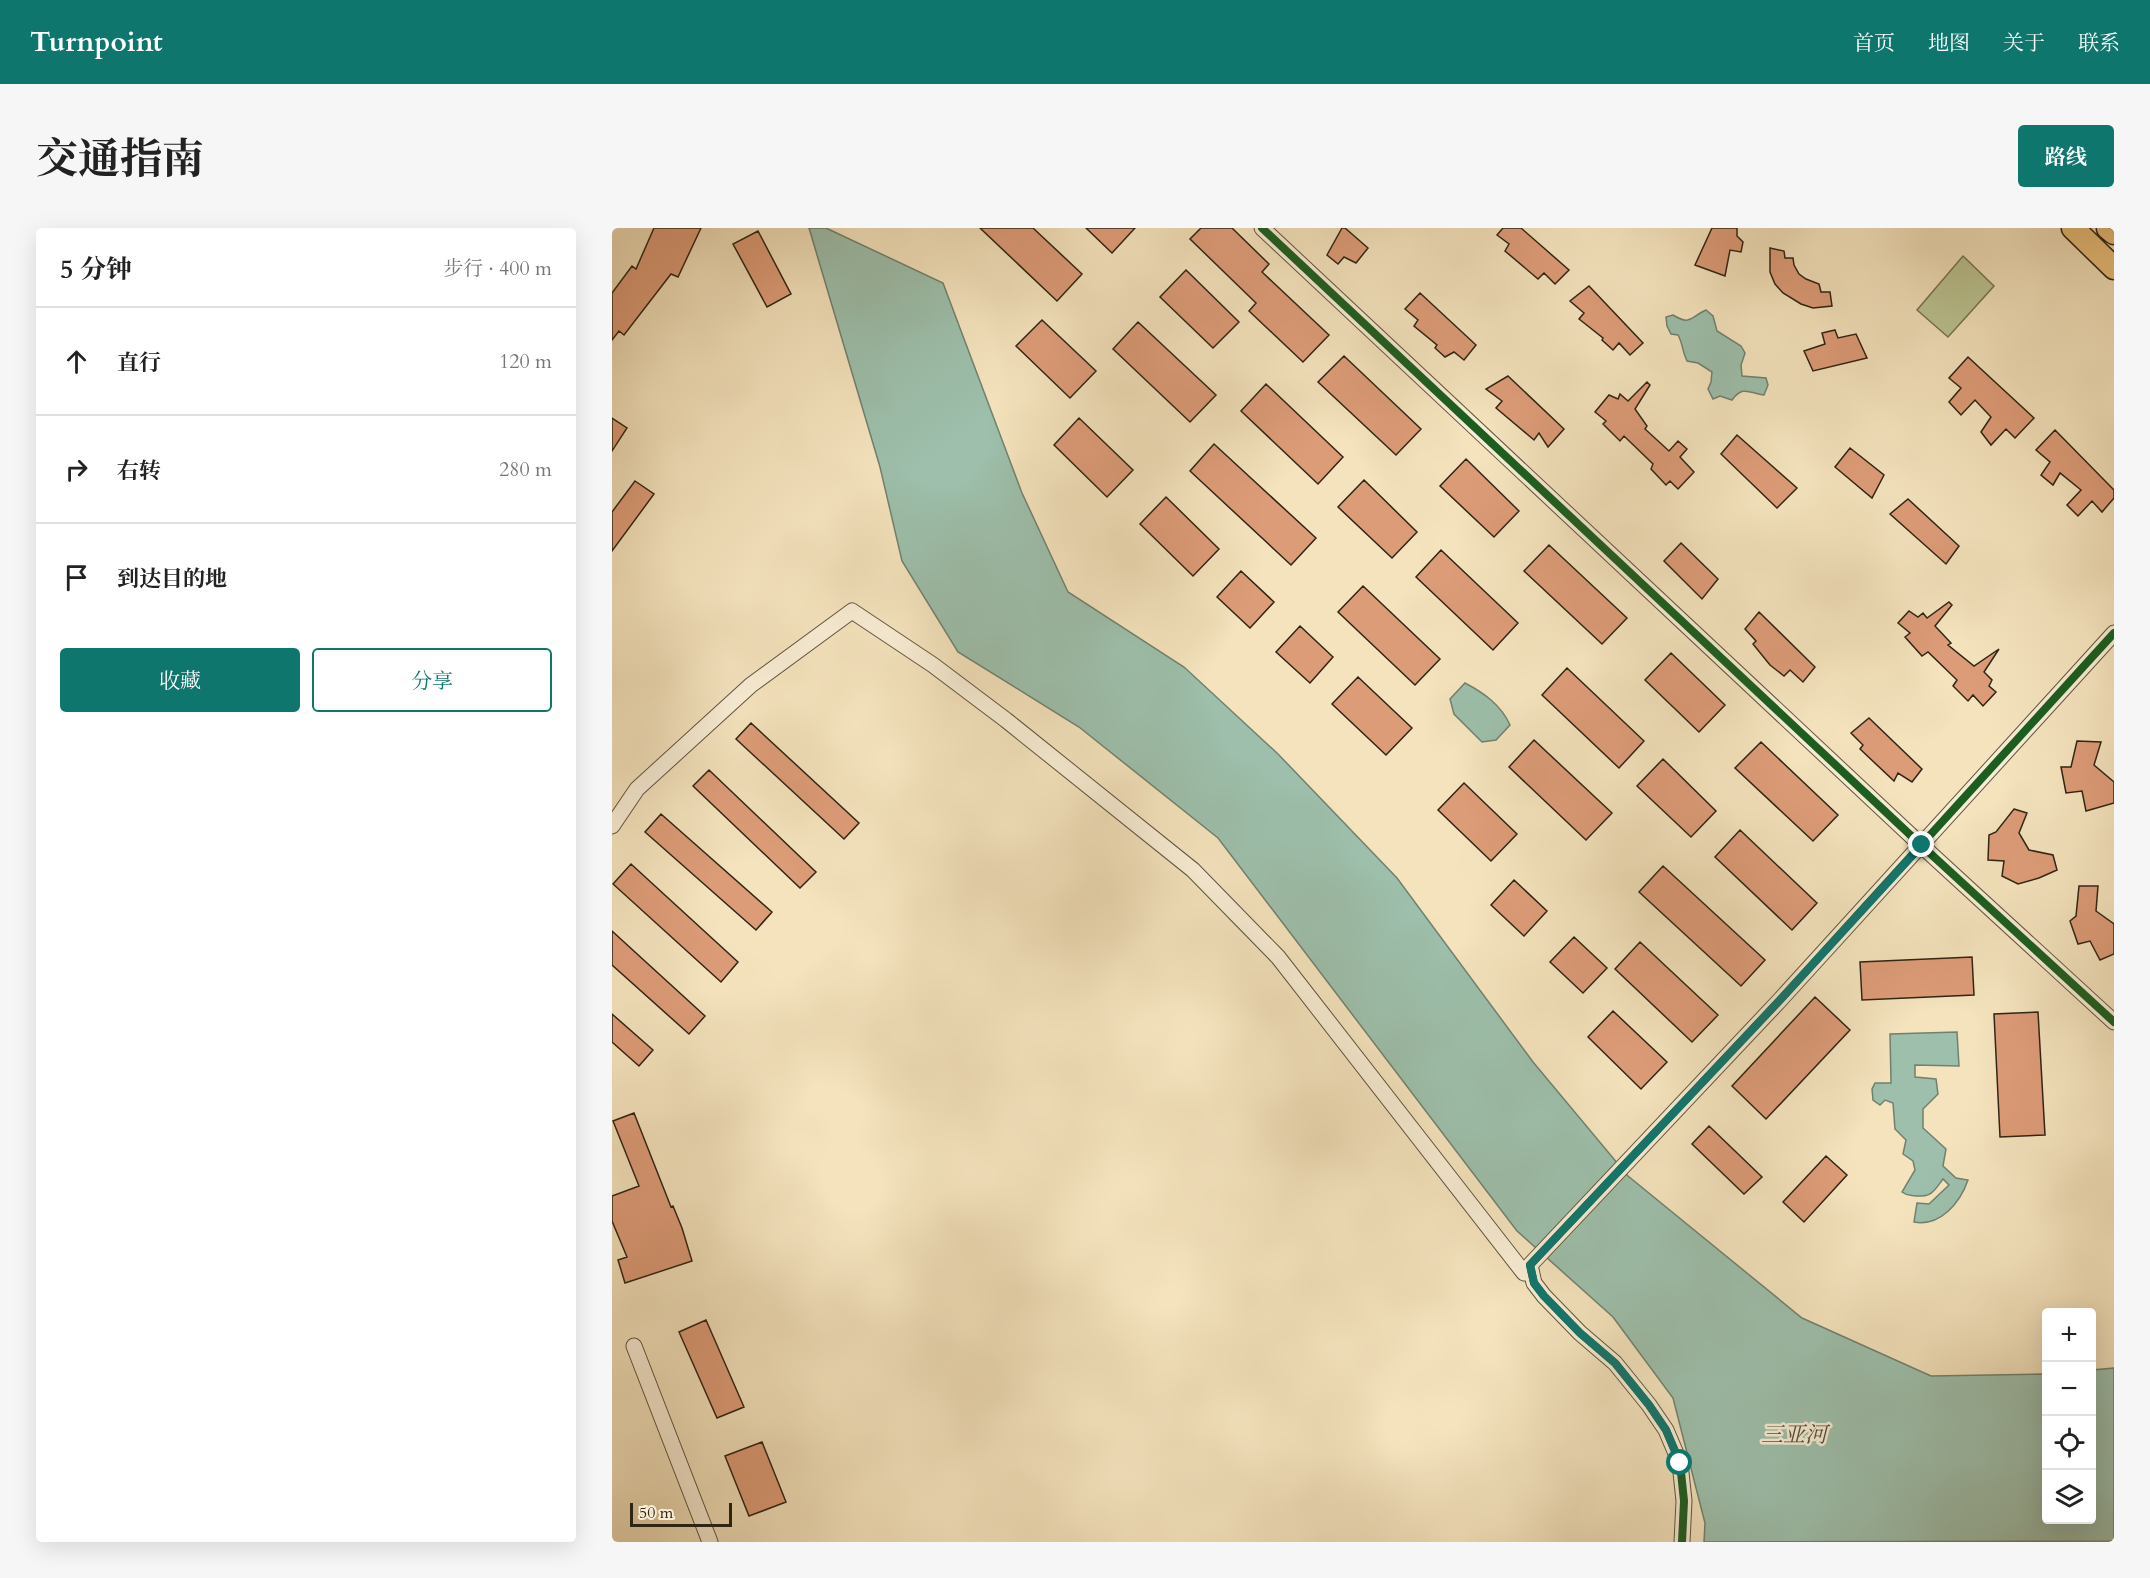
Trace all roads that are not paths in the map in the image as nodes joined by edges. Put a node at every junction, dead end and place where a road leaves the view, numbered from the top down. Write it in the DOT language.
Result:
graph roads {
  1 [pos="1262,228"];
  2 [pos="2073,228"];
  3 [pos="2108,228"];
  4 [pos="2114,233"];
  5 [pos="2114,268"];
  6 [pos="2114,633"];
  7 [pos="612,826"];
  8 [pos="1922,845"];
  9 [pos="2114,1022"];
  10 [pos="1527,1269"];
  11 [pos="634,1346"];
  12 [pos="710,1542"];
  13 [pos="1682,1542"];
  1 -- 8 [label="street"];
  2 -- 5 [label="highway"];
  3 -- 4 [label="highway"];
  6 -- 8 [label="street"];
  7 -- 10 [label="street"];
  8 -- 9 [label="street"];
  8 -- 10 [label="street"];
  10 -- 13 [label="street"];
  11 -- 12 [label="street"];
}
